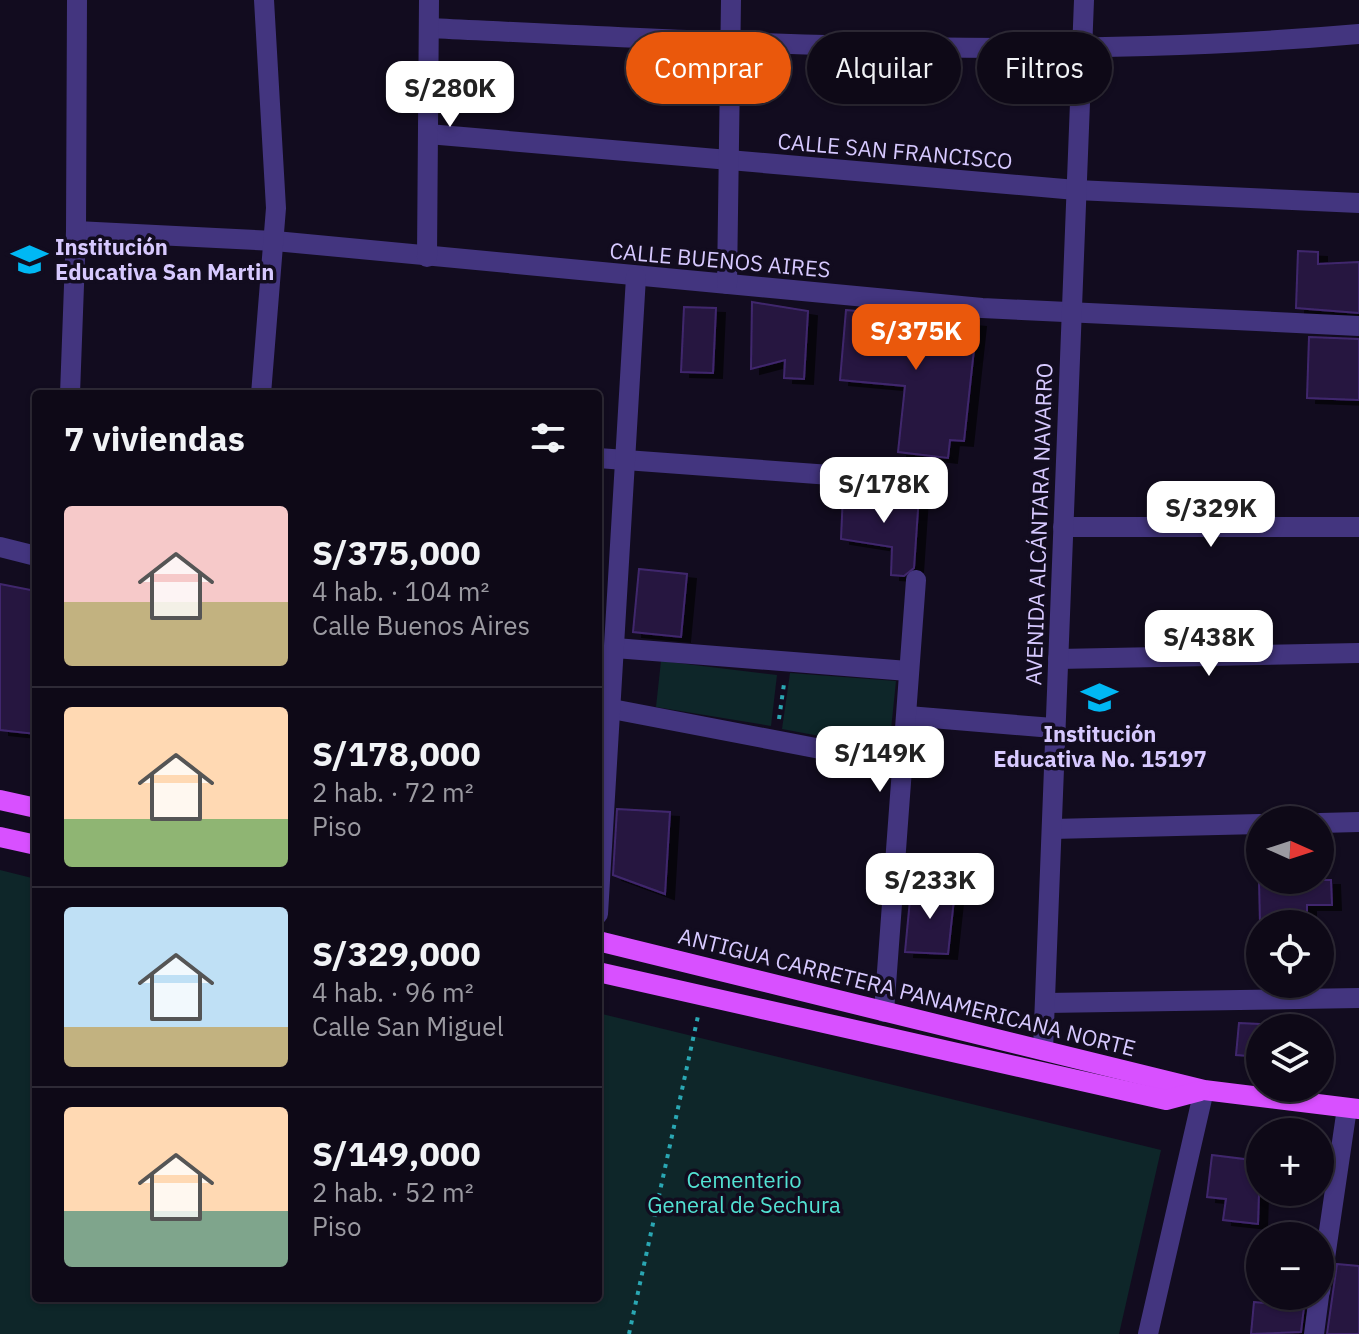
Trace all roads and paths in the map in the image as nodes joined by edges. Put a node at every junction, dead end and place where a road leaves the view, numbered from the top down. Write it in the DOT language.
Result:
graph roads {
  1 [pos="77,0"];
  2 [pos="264,0"];
  3 [pos="429,0"];
  4 [pos="731,0"];
  5 [pos="1084,0"];
  6 [pos="429,28"];
  7 [pos="733,32"];
  8 [pos="1083,32"];
  9 [pos="1359,34"];
  10 [pos="626,37"];
  11 [pos="791,43"];
  12 [pos="977,46"];
  13 [pos="1112,47"];
  14 [pos="730,104"];
  15 [pos="1080,104"];
  16 [pos="428,134"];
  17 [pos="727,161"];
  18 [pos="1076,190"];
  19 [pos="1359,203"];
  20 [pos="76,231"];
  21 [pos="275,241"];
  22 [pos="427,257"];
  23 [pos="636,277"];
  24 [pos="727,284"];
  25 [pos="1072,312"];
  26 [pos="1359,326"];
  27 [pos="70,390"];
  28 [pos="261,390"];
  29 [pos="602,458"];
  30 [pos="626,459"];
  31 [pos="899,480"];
  32 [pos="1063,527"];
  33 [pos="1359,527"];
  34 [pos="0,547"];
  35 [pos="32,555"];
  36 [pos="916,580"];
  37 [pos="615,648"];
  38 [pos="1359,653"];
  39 [pos="1058,659"];
  40 [pos="788,662"];
  41 [pos="908,671"];
  42 [pos="612,709"];
  43 [pos="908,716"];
  44 [pos="1053,728"];
  45 [pos="776,741"];
  46 [pos="904,765"];
  47 [pos="0,800"];
  48 [pos="32,807"];
  49 [pos="1359,822"];
  50 [pos="1334,823"];
  51 [pos="1246,824"];
  52 [pos="1052,829"];
  53 [pos="0,837"];
  54 [pos="32,844"];
  55 [pos="602,855"];
  56 [pos="602,942"];
  57 [pos="602,973"];
  58 [pos="703,995"];
  59 [pos="1359,998"];
  60 [pos="1046,1003"];
  61 [pos="884,1012"];
  62 [pos="1043,1050"];
  63 [pos="1204,1090"];
  64 [pos="1353,1108"];
  65 [pos="1333,1222"];
  66 [pos="1318,1310"];
  67 [pos="629,1334"];
  68 [pos="1148,1334"];
  69 [pos="1314,1334"];
  1 -- 20 [label="street"];
  2 -- 21 [label="street"];
  3 -- 6 [label="street"];
  4 -- 7 [label="street"];
  5 -- 8 [label="street, AVENIDA ALCÁNTARA NAVARRO"];
  6 -- 10 [label="street"];
  6 -- 16 [label="street"];
  9 -- 13 [label="street"];
  11 -- 12 [label="street"];
  14 -- 17 [label="street"];
  15 -- 18 [label="street, AVENIDA ALCÁNTARA NAVARRO"];
  16 -- 17 [label="street, CALLE SAN FRANCISCO"];
  16 -- 22 [label="street"];
  17 -- 18 [label="street, CALLE SAN FRANCISCO"];
  17 -- 24 [label="street"];
  18 -- 19 [label="street, CALLE SAN FRANCISCO"];
  18 -- 25 [label="street, AVENIDA ALCÁNTARA NAVARRO"];
  20 -- 21 [label="street, CALLE BUENOS AIRES"];
  20 -- 27 [label="street"];
  21 -- 22 [label="street, CALLE BUENOS AIRES"];
  21 -- 28 [label="street"];
  22 -- 23 [label="street, CALLE BUENOS AIRES"];
  23 -- 24 [label="street, CALLE BUENOS AIRES"];
  23 -- 30 [label="street"];
  24 -- 25 [label="street, CALLE BUENOS AIRES"];
  25 -- 26 [label="street, CALLE BUENOS AIRES"];
  25 -- 32 [label="street, AVENIDA ALCÁNTARA NAVARRO"];
  29 -- 30 [label="street"];
  30 -- 31 [label="street"];
  30 -- 37 [label="street"];
  32 -- 33 [label="street"];
  32 -- 39 [label="street, AVENIDA ALCÁNTARA NAVARRO"];
  34 -- 35 [label="street"];
  36 -- 41 [label="street"];
  37 -- 40 [label="street"];
  37 -- 42 [label="street"];
  38 -- 39 [label="street"];
  39 -- 44 [label="street, AVENIDA ALCÁNTARA NAVARRO"];
  40 -- 41 [label="street"];
  40 -- 45 [label="path"];
  41 -- 43 [label="street"];
  42 -- 45 [label="street"];
  42 -- 55 [label="street"];
  43 -- 44 [label="street"];
  43 -- 46 [label="street"];
  44 -- 52 [label="street, AVENIDA ALCÁNTARA NAVARRO"];
  45 -- 46 [label="street"];
  46 -- 61 [label="street"];
  47 -- 48 [label="main road"];
  49 -- 50 [label="street"];
  51 -- 52 [label="street"];
  52 -- 60 [label="street, AVENIDA ALCÁNTARA NAVARRO"];
  53 -- 54 [label="main road"];
  56 -- 61 [label="main road, ANTIGUA CARRETERA PANAMERICANA NORTE"];
  57 -- 58 [label="main road, ANTIGUA CARRETERA PANAMERICANA NORTE"];
  58 -- 63 [label="main road, ANTIGUA CARRETERA PANAMERICANA NORTE"];
  58 -- 67 [label="path"];
  59 -- 60 [label="street"];
  60 -- 62 [label="street, AVENIDA ALCÁNTARA NAVARRO"];
  61 -- 62 [label="main road, ANTIGUA CARRETERA PANAMERICANA NORTE"];
  62 -- 63 [label="main road, ANTIGUA CARRETERA PANAMERICANA NORTE"];
  63 -- 64 [label="main road, ANTIGUA CARRETERA PANAMERICANA NORTE"];
  63 -- 68 [label="street"];
  64 -- 65 [label="street"];
  66 -- 69 [label="street"];
}
